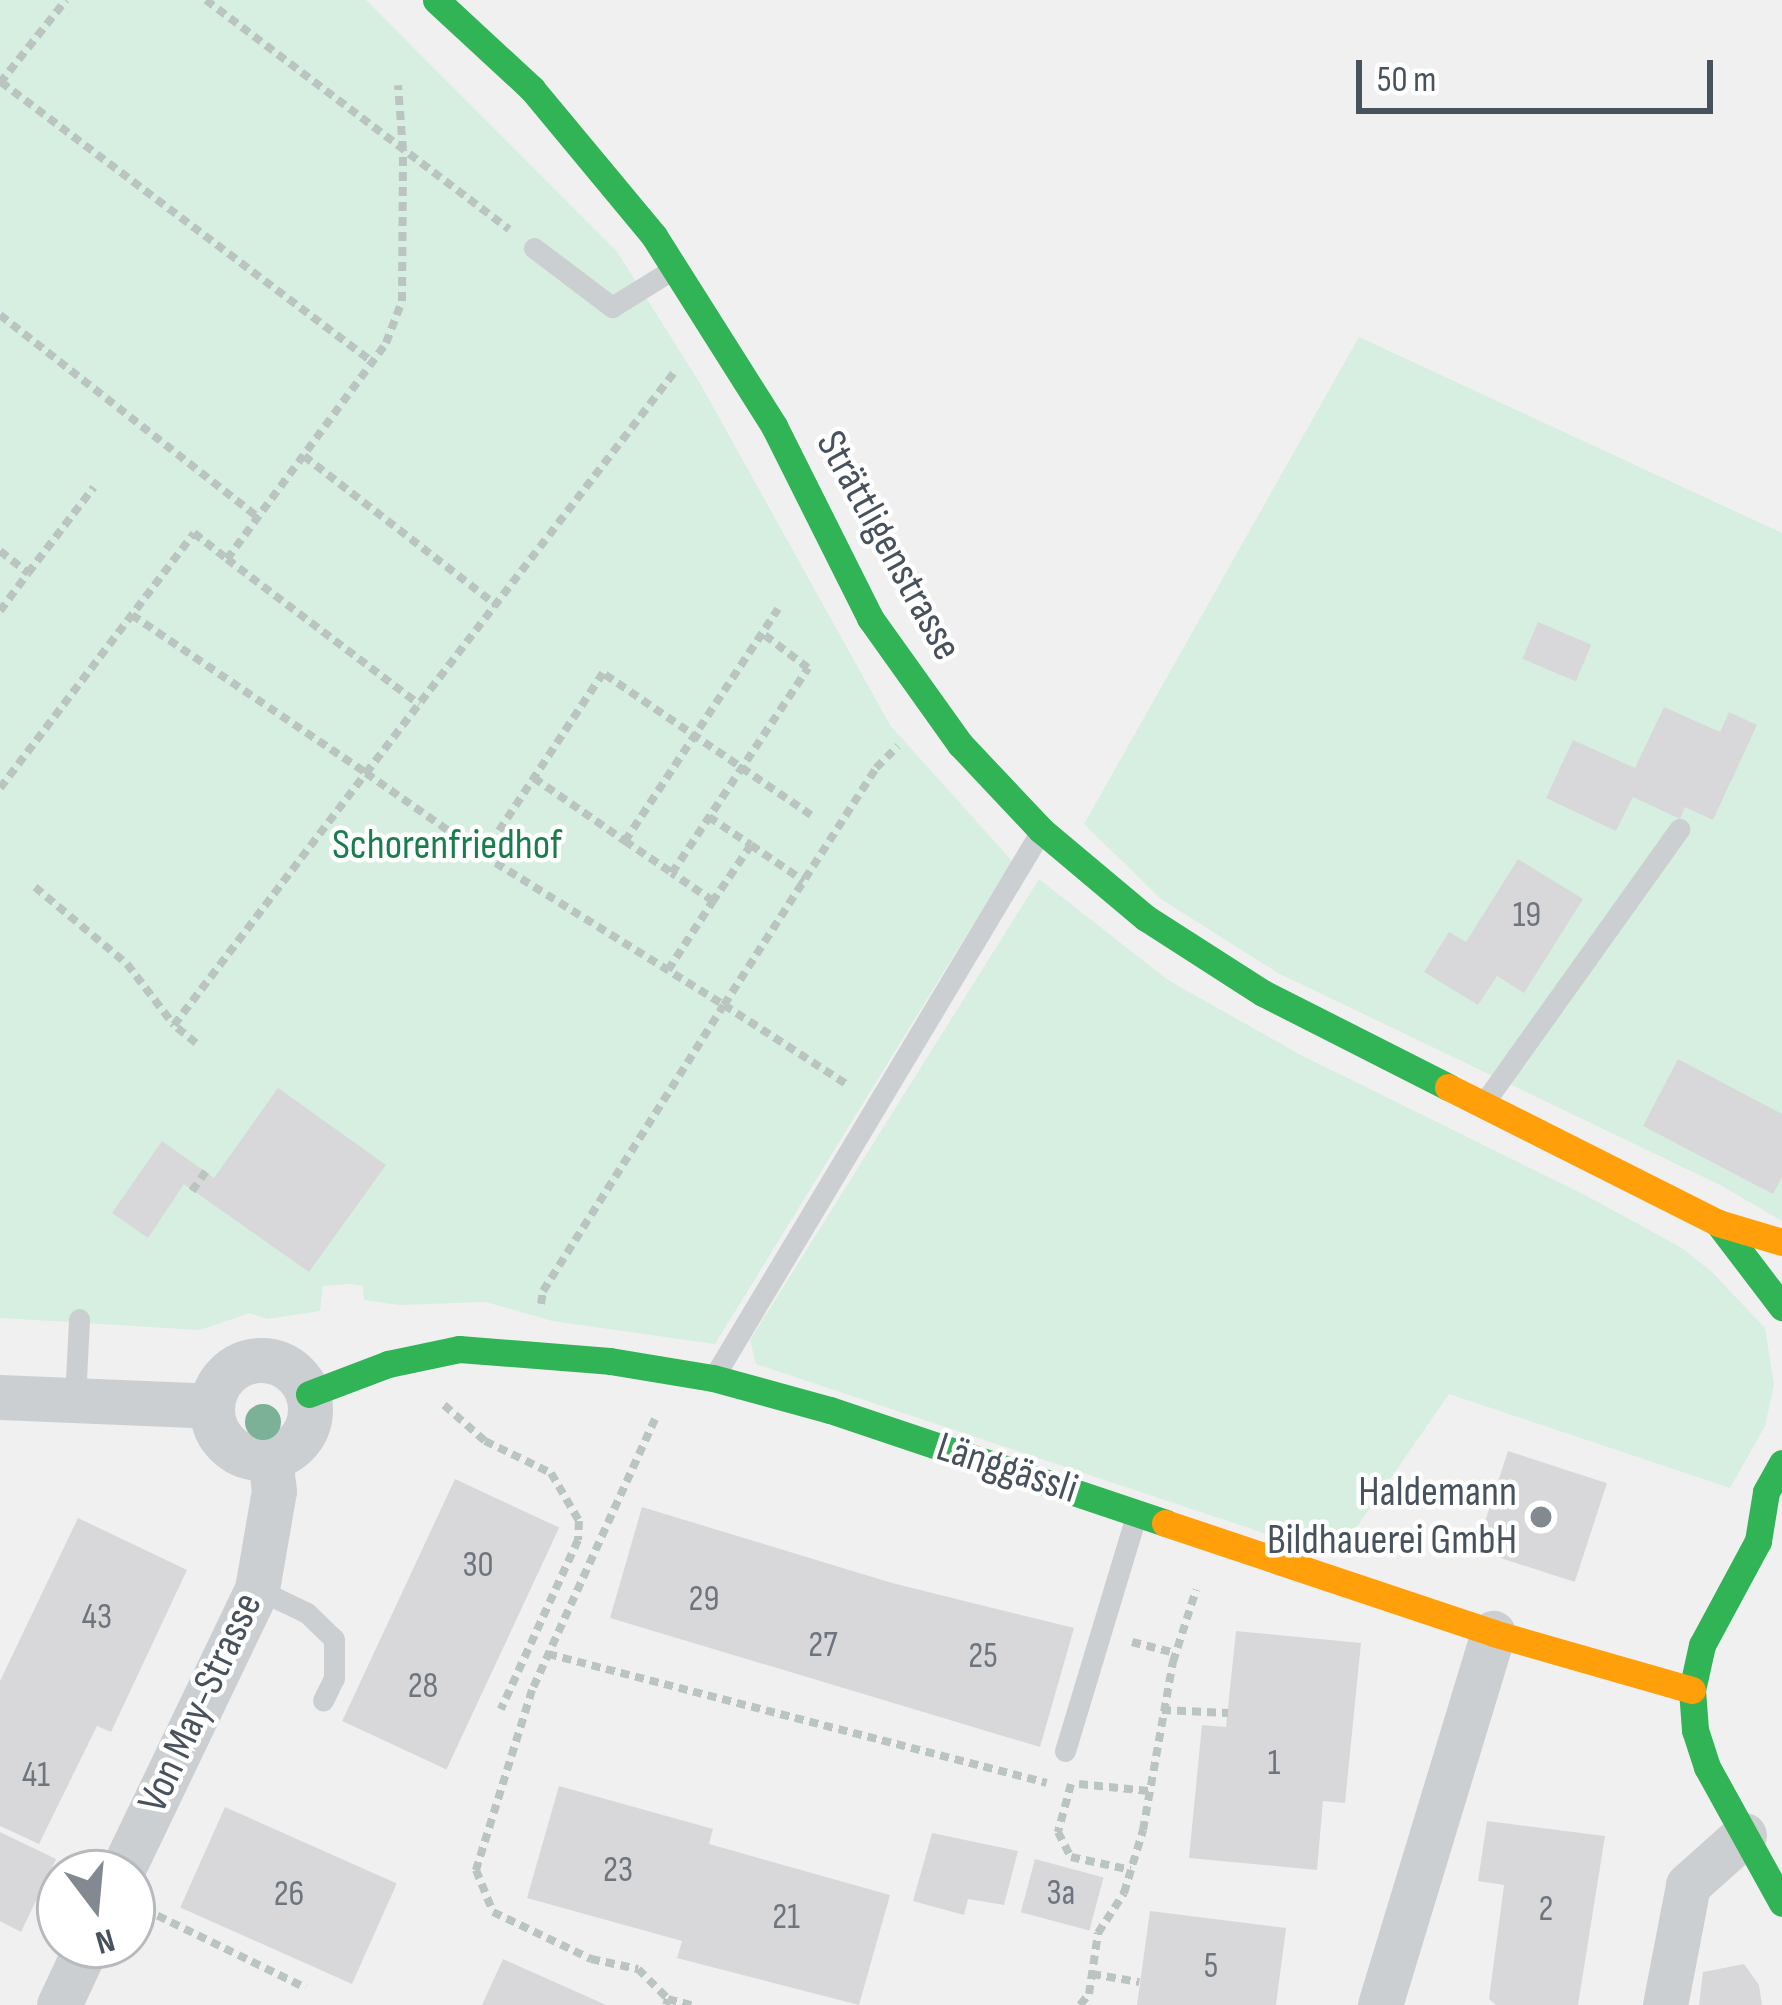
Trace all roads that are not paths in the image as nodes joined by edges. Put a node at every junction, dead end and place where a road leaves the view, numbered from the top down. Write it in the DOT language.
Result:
graph roads {
  1 [pos="436,0"];
  2 [pos="534,248"];
  3 [pos="676,268"];
  4 [pos="1679,829"];
  5 [pos="1041,830"];
  6 [pos="1483,1106"];
  7 [pos="1718,1223"];
  8 [pos="1782,1242"];
  9 [pos="1782,1307"];
  10 [pos="79,1319"];
  11 [pos="712,1378"];
  12 [pos="309,1394"];
  13 [pos="0,1397"];
  14 [pos="75,1399"];
  15 [pos="211,1406"];
  16 [pos="270,1457"];
  17 [pos="1782,1463"];
  18 [pos="1137,1511"];
  19 [pos="1782,1523"];
  20 [pos="1758,1540"];
  21 [pos="257,1589"];
  22 [pos="1493,1633"];
  23 [pos="1692,1690"];
  24 [pos="323,1701"];
  25 [pos="1065,1751"];
  26 [pos="1744,1835"];
  27 [pos="132,1849"];
  28 [pos="1782,1903"];
  29 [pos="76,1969"];
  30 [pos="59,2005"];
  31 [pos="1380,2005"];
  32 [pos="1665,2005"];
  1 -- 3 [label="main road, Strättligenstrasse"];
  2 -- 3 [label="lane"];
  3 -- 5 [label="main road, Strättligenstrasse"];
  4 -- 6 [label="lane"];
  5 -- 6 [label="main road, Strättligenstrasse"];
  5 -- 11 [label="lane"];
  6 -- 7 [label="main road, Strättligenstrasse"];
  7 -- 8 [label="main road, Strättligenstrasse"];
  7 -- 9 [label="main road, Strättligenstrasse"];
  10 -- 14 [label="lane"];
  11 -- 12 [label="main road, Länggässli"];
  11 -- 18 [label="main road, Länggässli"];
  12 -- 15 [label="street"];
  12 -- 16 [label="street"];
  13 -- 14 [label="street"];
  14 -- 15 [label="street"];
  15 -- 16 [label="street"];
  16 -- 21 [label="street, Von May-Strasse"];
  17 -- 20 [label="main road"];
  18 -- 22 [label="main road, Länggässli"];
  18 -- 25 [label="lane"];
  19 -- 20 [label="main road"];
  20 -- 23 [label="main road"];
  21 -- 24 [label="lane"];
  21 -- 27 [label="street, Von May-Strasse"];
  22 -- 23 [label="main road, Länggässli"];
  22 -- 31 [label="street"];
  23 -- 26 [label="main road"];
  26 -- 28 [label="main road"];
  26 -- 32 [label="street"];
  29 -- 30 [label="street"];
}
